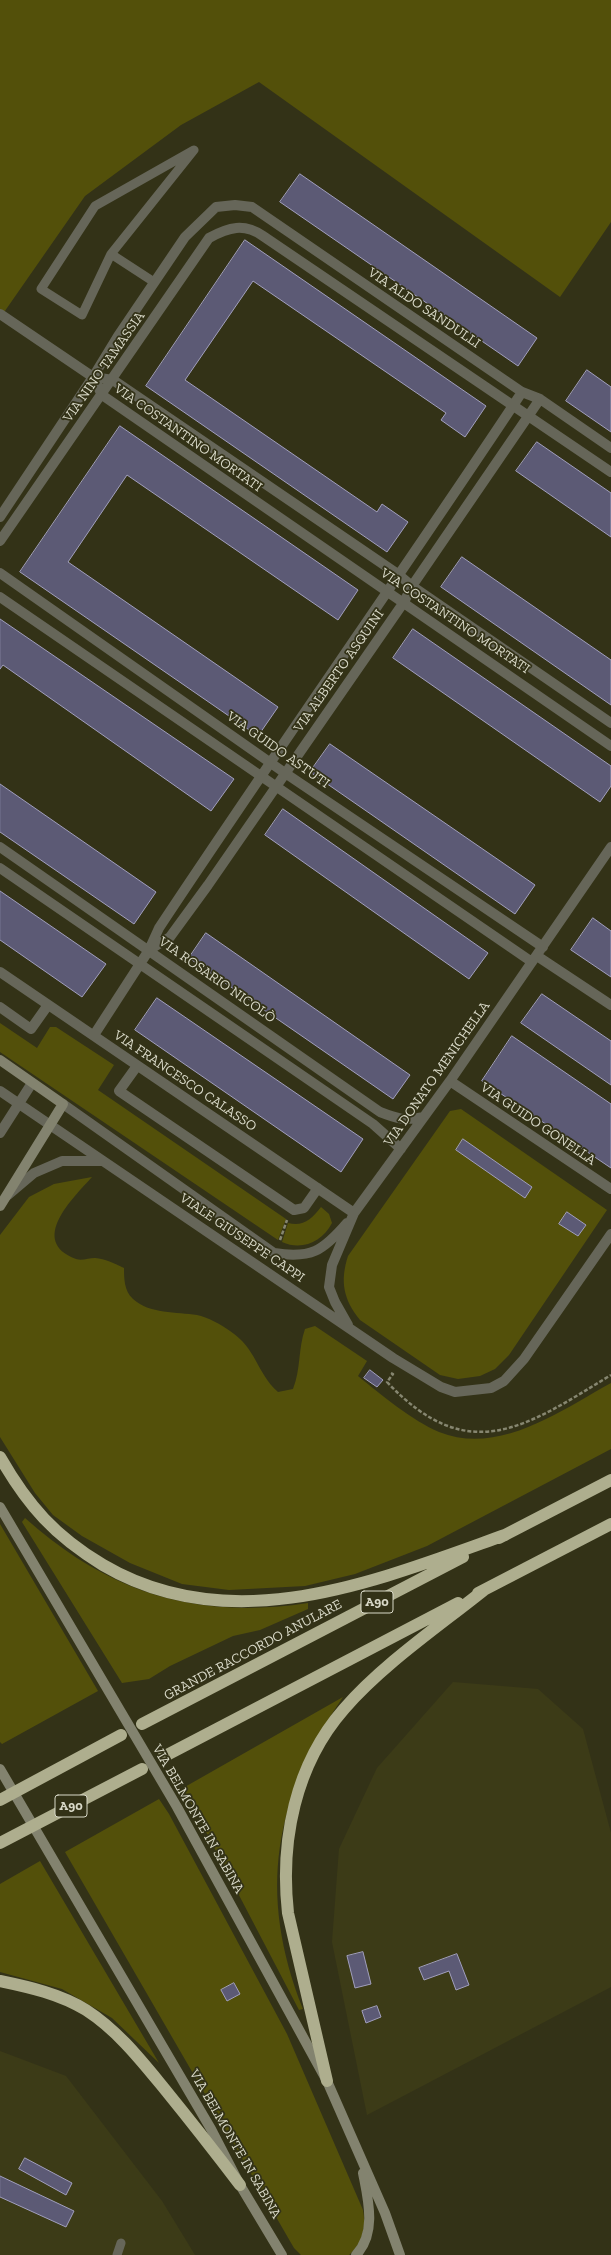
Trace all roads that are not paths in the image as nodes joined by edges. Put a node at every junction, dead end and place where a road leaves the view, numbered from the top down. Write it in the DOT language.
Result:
graph roads {
  1 [pos="216,207"];
  2 [pos="111,254"];
  3 [pos="154,282"];
  4 [pos="0,314"];
  5 [pos="93,377"];
  6 [pos="113,380"];
  7 [pos="522,392"];
  8 [pos="102,395"];
  9 [pos="540,399"];
  10 [pos="514,405"];
  11 [pos="529,416"];
  12 [pos="611,448"];
  13 [pos="611,472"];
  14 [pos="0,517"];
  15 [pos="0,541"];
  16 [pos="0,573"];
  17 [pos="399,575"];
  18 [pos="412,586"];
  19 [pos="387,593"];
  20 [pos="0,597"];
  21 [pos="404,602"];
  22 [pos="611,723"];
  23 [pos="611,746"];
  24 [pos="270,761"];
  25 [pos="285,773"];
  26 [pos="261,776"];
  27 [pos="276,786"];
  28 [pos="0,847"];
  29 [pos="611,847"];
  30 [pos="0,868"];
  31 [pos="543,947"];
  32 [pos="149,950"];
  33 [pos="534,959"];
  34 [pos="139,964"];
  35 [pos="0,972"];
  36 [pos="48,1005"];
  37 [pos="611,1005"];
  38 [pos="0,1007"];
  39 [pos="94,1035"];
  40 [pos="0,1060"];
  41 [pos="137,1066"];
  42 [pos="32,1082"];
  43 [pos="450,1082"];
  44 [pos="0,1091"];
  45 [pos="19,1104"];
  46 [pos="63,1104"];
  47 [pos="424,1117"];
  48 [pos="49,1125"];
  49 [pos="0,1133"];
  50 [pos="401,1149"];
  51 [pos="103,1161"];
  52 [pos="318,1188"];
  53 [pos="611,1189"];
  54 [pos="6,1197"];
  55 [pos="0,1206"];
  56 [pos="354,1213"];
  57 [pos="611,1234"];
  58 [pos="350,1327"];
  59 [pos="0,1457"];
  60 [pos="0,1463"];
  61 [pos="10,1475"];
  62 [pos="611,1480"];
  63 [pos="0,1508"];
  64 [pos="611,1524"];
  65 [pos="504,1535"];
  66 [pos="484,1590"];
  67 [pos="142,1724"];
  68 [pos="121,1735"];
  69 [pos="163,1757"];
  70 [pos="0,1769"];
  71 [pos="142,1769"];
  72 [pos="0,1800"];
  73 [pos="0,1843"];
  74 [pos="0,1981"];
  75 [pos="327,2081"];
  76 [pos="358,2151"];
  77 [pos="240,2185"];
  78 [pos="121,2243"];
  79 [pos="275,2244"];
  80 [pos="117,2255"];
  81 [pos="282,2255"];
  82 [pos="289,2255"];
  83 [pos="356,2255"];
  84 [pos="400,2255"];
  1 -- 3 [label="street, VIA NINO TAMASSIA"];
  1 -- 7 [label="street, VIA ALDO SANDULLI"];
  2 -- 2 [label="lane"];
  2 -- 3 [label="lane"];
  3 -- 5 [label="street, VIA NINO TAMASSIA"];
  4 -- 5 [label="street"];
  5 -- 6 [label="street, VIA COSTANTINO MORTATI"];
  5 -- 8 [label="street, VIA COSTANTINO MORTATI"];
  5 -- 14 [label="street, VIA NINO TAMASSIA"];
  6 -- 8 [label="street, VIA NINO TAMASSIA"];
  6 -- 10 [label="street, VIA NINO TAMASSIA"];
  6 -- 17 [label="street, VIA COSTANTINO MORTATI"];
  7 -- 9 [label="street, VIA ALDO SANDULLI"];
  7 -- 10 [label="street, VIA ALBERTO ASQUINI"];
  8 -- 15 [label="street, VIA NINO TAMASSIA"];
  8 -- 19 [label="street, VIA COSTANTINO MORTATI"];
  9 -- 11 [label="street, VIA ALBERTO ASQUINI"];
  9 -- 12 [label="street, VIA ALDO SANDULLI"];
  10 -- 11 [label="street"];
  10 -- 17 [label="street, VIA ALBERTO ASQUINI"];
  11 -- 13 [label="street"];
  11 -- 18 [label="street, VIA ALBERTO ASQUINI"];
  16 -- 24 [label="street, VIA GUIDO ASTUTI"];
  17 -- 18 [label="street, VIA COSTANTINO MORTATI"];
  17 -- 19 [label="street, VIA ALBERTO ASQUINI"];
  18 -- 21 [label="street, VIA ALBERTO ASQUINI"];
  18 -- 22 [label="street, VIA COSTANTINO MORTATI"];
  19 -- 21 [label="street, VIA COSTANTINO MORTATI"];
  19 -- 24 [label="street, VIA ALBERTO ASQUINI"];
  20 -- 26 [label="street"];
  21 -- 23 [label="street, VIA COSTANTINO MORTATI"];
  21 -- 25 [label="street, VIA ALBERTO ASQUINI"];
  24 -- 25 [label="street, VIA GUIDO ASTUTI"];
  24 -- 26 [label="street, VIA ALBERTO ASQUINI"];
  25 -- 27 [label="street, VIA ALBERTO ASQUINI"];
  25 -- 31 [label="street, VIA GUIDO ASTUTI"];
  26 -- 27 [label="street"];
  26 -- 32 [label="street, VIA ALBERTO ASQUINI"];
  27 -- 32 [label="street, VIA ALBERTO ASQUINI"];
  27 -- 33 [label="street"];
  28 -- 32 [label="street, VIA ROSARIO NICOLÒ"];
  29 -- 31 [label="street, VIA DONATO MENICHELLA"];
  30 -- 34 [label="street"];
  31 -- 33 [label="street, VIA DONATO MENICHELLA"];
  32 -- 34 [label="street, VIA ALBERTO ASQUINI"];
  32 -- 47 [label="street, VIA ROSARIO NICOLÒ"];
  33 -- 37 [label="street"];
  33 -- 43 [label="street, VIA DONATO MENICHELLA"];
  34 -- 39 [label="street, VIA ALBERTO ASQUINI"];
  34 -- 50 [label="street"];
  35 -- 36 [label="street, VIA FRANCESCO CALASSO"];
  36 -- 38 [label="street"];
  36 -- 39 [label="street, VIA FRANCESCO CALASSO"];
  39 -- 41 [label="street, VIA FRANCESCO CALASSO"];
  40 -- 42 [label="main road, VIALE GIUSEPPE CAPPI"];
  41 -- 52 [label="street, VIA FRANCESCO CALASSO"];
  41 -- 52 [label="street"];
  42 -- 45 [label="street"];
  42 -- 46 [label="main road, VIALE GIUSEPPE CAPPI"];
  43 -- 47 [label="street, VIA DONATO MENICHELLA"];
  43 -- 53 [label="street, VIA GUIDO GONELLA"];
  44 -- 45 [label="street, VIALE GIUSEPPE CAPPI"];
  45 -- 48 [label="street, VIALE GIUSEPPE CAPPI"];
  45 -- 49 [label="street"];
  46 -- 48 [label="main road"];
  46 -- 56 [label="street, VIALE GIUSEPPE CAPPI"];
  47 -- 50 [label="street, VIA DONATO MENICHELLA"];
  48 -- 51 [label="street, VIALE GIUSEPPE CAPPI"];
  48 -- 54 [label="main road"];
  50 -- 56 [label="street, VIA DONATO MENICHELLA"];
  51 -- 54 [label="street"];
  51 -- 58 [label="street, VIALE GIUSEPPE CAPPI"];
  52 -- 56 [label="street, VIA FRANCESCO CALASSO"];
  54 -- 55 [label="main road"];
  56 -- 58 [label="street, VIA DONATO MENICHELLA"];
  57 -- 58 [label="street, VIALE GIUSEPPE CAPPI"];
  59 -- 61 [label="highway"];
  60 -- 61 [label="highway"];
  61 -- 65 [label="highway"];
  62 -- 65 [label="highway, GRANDE RACCORDO ANULARE / A90"];
  63 -- 75 [label="main road, VIA BELMONTE IN SABINA"];
  64 -- 66 [label="highway"];
  65 -- 67 [label="highway, GRANDE RACCORDO ANULARE / A90"];
  66 -- 69 [label="highway"];
  66 -- 75 [label="highway"];
  68 -- 72 [label="highway"];
  70 -- 77 [label="main road, VIA BELMONTE IN SABINA"];
  71 -- 73 [label="highway, A90"];
  74 -- 77 [label="highway"];
  75 -- 76 [label="main road, VIA BELMONTE IN SABINA"];
  76 -- 83 [label="main road, VIA BELMONTE IN SABINA"];
  76 -- 84 [label="main road, VIA BELMONTE IN SABINA"];
  77 -- 79 [label="main road, VIA BELMONTE IN SABINA"];
  78 -- 80 [label="lane"];
  79 -- 81 [label="main road, VIA BELMONTE IN SABINA"];
  79 -- 82 [label="main road, VIA BELMONTE IN SABINA"];
}
